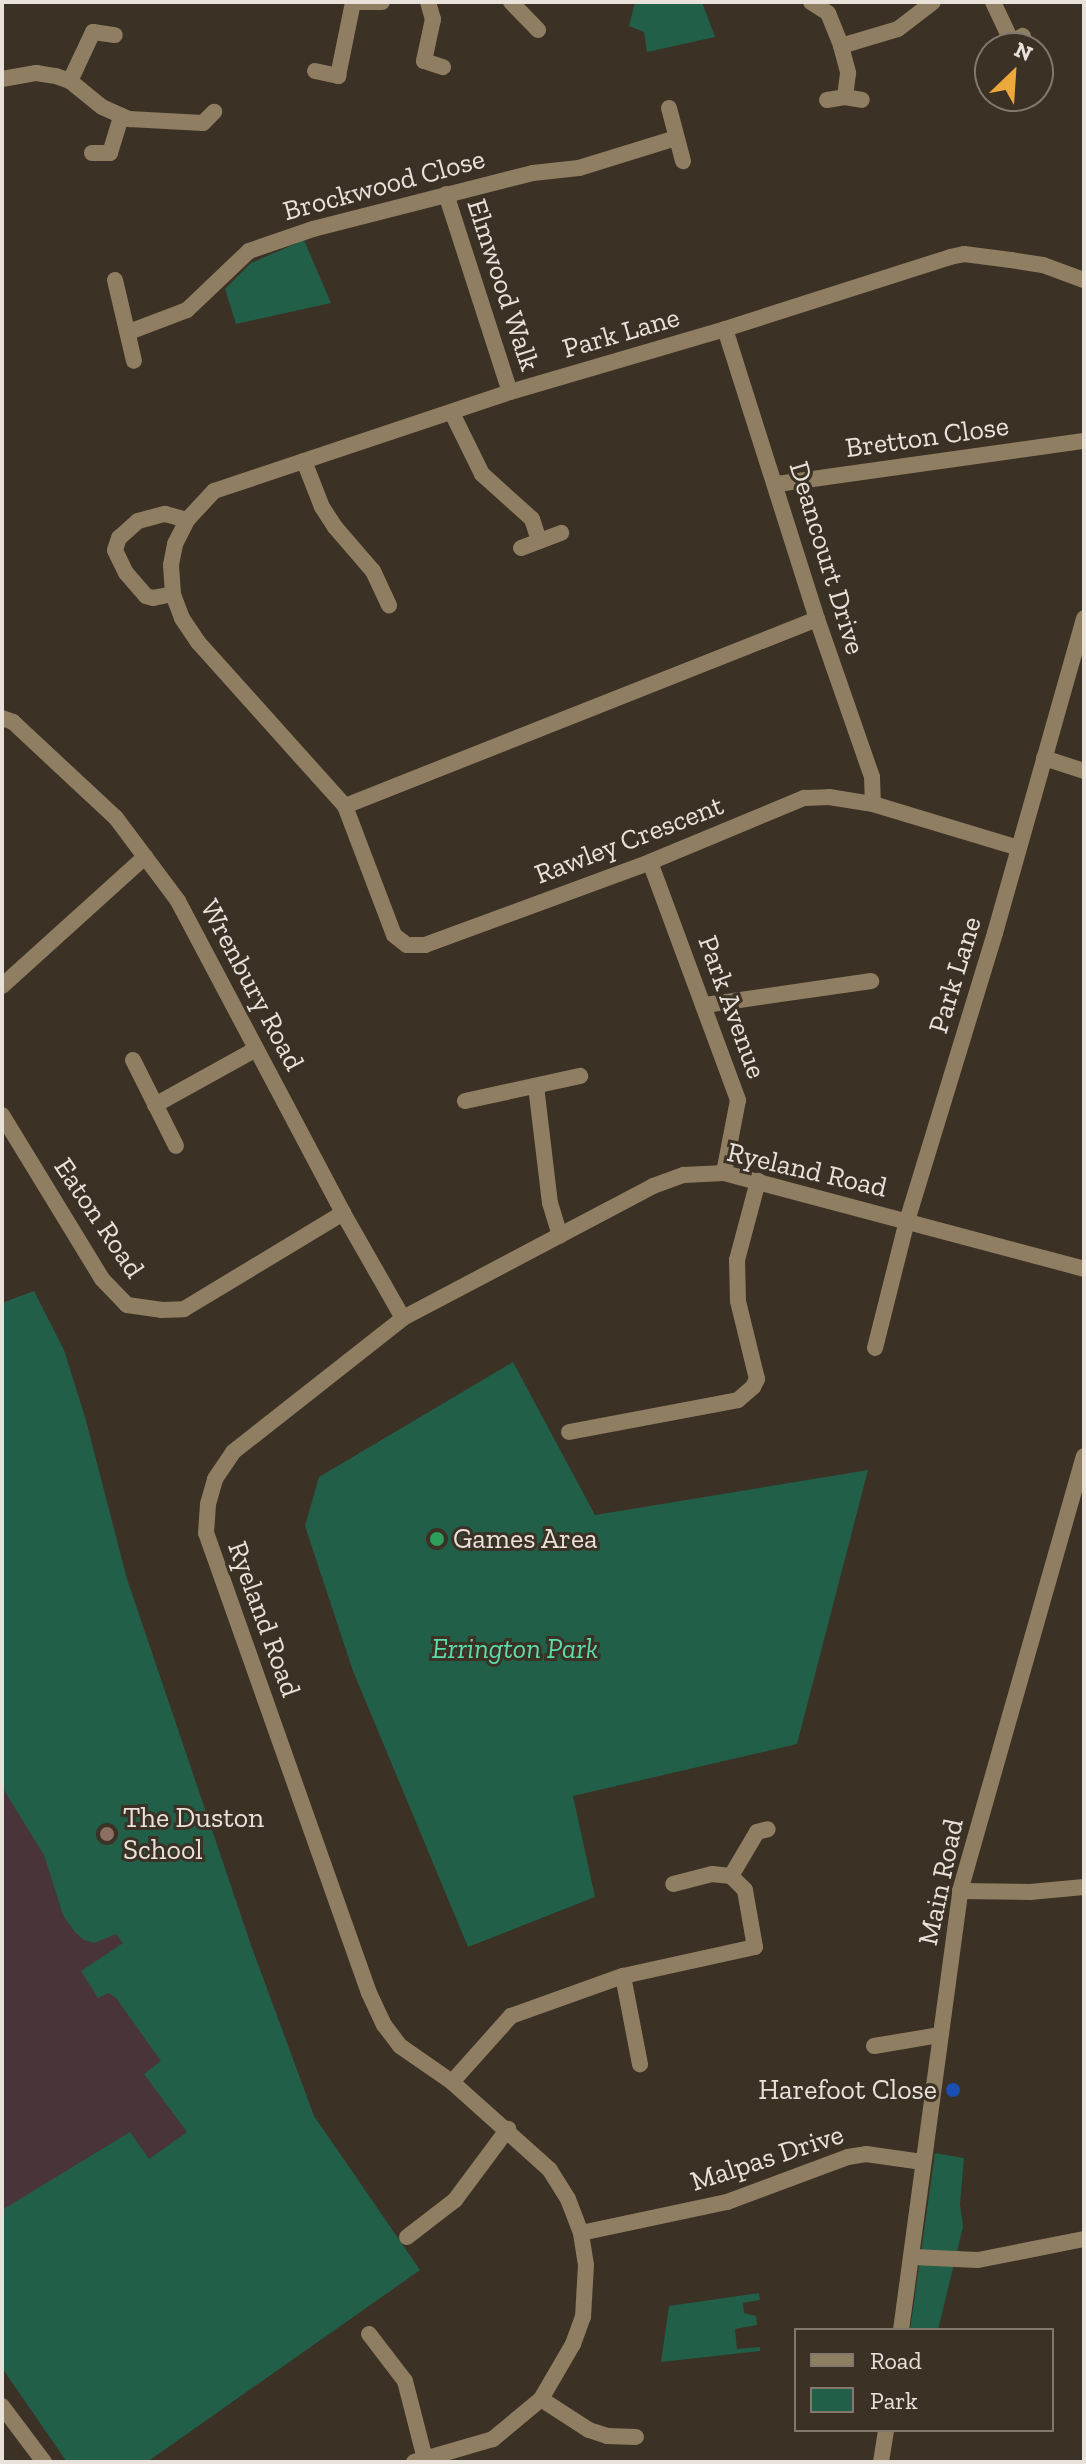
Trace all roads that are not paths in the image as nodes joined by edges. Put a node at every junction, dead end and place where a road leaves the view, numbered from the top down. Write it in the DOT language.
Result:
graph roads {
  1 [pos="354,2"];
  2 [pos="382,2"];
  3 [pos="428,2"];
  4 [pos="511,2"];
  5 [pos="811,2"];
  6 [pos="993,2"];
  7 [pos="928,4"];
  8 [pos="538,30"];
  9 [pos="1008,32"];
  10 [pos="115,35"];
  11 [pos="841,46"];
  12 [pos="443,67"];
  13 [pos="315,71"];
  14 [pos="2,79"];
  15 [pos="70,81"];
  16 [pos="827,100"];
  17 [pos="669,108"];
  18 [pos="214,112"];
  19 [pos="121,116"];
  20 [pos="676,138"];
  21 [pos="92,153"];
  22 [pos="683,161"];
  23 [pos="446,194"];
  24 [pos="115,280"];
  25 [pos="1084,280"];
  26 [pos="725,329"];
  27 [pos="129,332"];
  28 [pos="134,361"];
  29 [pos="510,392"];
  30 [pos="452,413"];
  31 [pos="1084,441"];
  32 [pos="304,461"];
  33 [pos="777,484"];
  34 [pos="187,520"];
  35 [pos="561,533"];
  36 [pos="539,541"];
  37 [pos="521,548"];
  38 [pos="173,594"];
  39 [pos="389,606"];
  40 [pos="1084,618"];
  41 [pos="817,619"];
  42 [pos="2,718"];
  43 [pos="274,729"];
  44 [pos="1044,758"];
  45 [pos="1084,771"];
  46 [pos="873,804"];
  47 [pos="345,806"];
  48 [pos="1019,848"];
  49 [pos="145,857"];
  50 [pos="650,862"];
  51 [pos="871,981"];
  52 [pos="2,986"];
  53 [pos="705,1005"];
  54 [pos="256,1049"];
  55 [pos="133,1060"];
  56 [pos="580,1076"];
  57 [pos="536,1086"];
  58 [pos="465,1101"];
  59 [pos="155,1105"];
  60 [pos="2,1115"];
  61 [pos="176,1146"];
  62 [pos="724,1173"];
  63 [pos="758,1181"];
  64 [pos="343,1213"];
  65 [pos="907,1221"];
  66 [pos="560,1235"];
  67 [pos="1084,1269"];
  68 [pos="403,1318"];
  69 [pos="875,1348"];
  70 [pos="569,1432"];
  71 [pos="1084,1456"];
  72 [pos="768,1829"];
  73 [pos="731,1876"];
  74 [pos="673,1884"];
  75 [pos="1084,1887"];
  76 [pos="960,1891"];
  77 [pos="623,1976"];
  78 [pos="940,2035"];
  79 [pos="874,2046"];
  80 [pos="640,2064"];
  81 [pos="452,2082"];
  82 [pos="508,2129"];
  83 [pos="922,2162"];
  84 [pos="581,2233"];
  85 [pos="407,2237"];
  86 [pos="1084,2239"];
  87 [pos="913,2257"];
  88 [pos="901,2328"];
  89 [pos="369,2334"];
  90 [pos="541,2399"];
  91 [pos="2,2406"];
  92 [pos="886,2432"];
  93 [pos="636,2437"];
  94 [pos="420,2461"];
  95 [pos="44,2462"];
  96 [pos="881,2462"];
  1 -- 2 [label="street"];
  1 -- 13 [label="street"];
  3 -- 12 [label="street"];
  4 -- 8 [label="street"];
  5 -- 11 [label="street"];
  6 -- 9 [label="street"];
  7 -- 11 [label="street"];
  10 -- 15 [label="street"];
  11 -- 16 [label="street"];
  14 -- 15 [label="street"];
  15 -- 19 [label="street"];
  17 -- 20 [label="street"];
  18 -- 19 [label="street"];
  19 -- 21 [label="street"];
  20 -- 22 [label="street"];
  20 -- 23 [label="street, Brockwood Close"];
  23 -- 27 [label="street, Brockwood Close"];
  23 -- 29 [label="street, Elmwood Walk"];
  24 -- 27 [label="street"];
  25 -- 26 [label="street, Park Lane"];
  26 -- 29 [label="street, Park Lane"];
  26 -- 33 [label="street, Deancourt Drive"];
  27 -- 28 [label="street"];
  29 -- 30 [label="street, Park Lane"];
  30 -- 32 [label="street, Park Lane"];
  30 -- 36 [label="street"];
  31 -- 33 [label="street, Bretton Close"];
  32 -- 34 [label="street, Park Lane"];
  32 -- 39 [label="street"];
  33 -- 41 [label="street, Deancourt Drive"];
  34 -- 38 [label="street, Park Lane"];
  34 -- 38 [label="street"];
  35 -- 36 [label="street"];
  36 -- 37 [label="street"];
  38 -- 43 [label="street, Park Lane"];
  40 -- 44 [label="street, Park Lane"];
  41 -- 46 [label="street, Deancourt Drive"];
  41 -- 47 [label="street"];
  42 -- 49 [label="street, Wrenbury Road"];
  43 -- 47 [label="street, Rawley Crescent"];
  44 -- 45 [label="street"];
  44 -- 48 [label="street, Park Lane"];
  46 -- 48 [label="street, Rawley Crescent"];
  46 -- 50 [label="street, Rawley Crescent"];
  47 -- 50 [label="street, Rawley Crescent"];
  48 -- 65 [label="street, Park Lane"];
  49 -- 52 [label="street"];
  49 -- 54 [label="street, Wrenbury Road"];
  50 -- 53 [label="street, Park Avenue"];
  51 -- 53 [label="street"];
  53 -- 62 [label="street, Park Avenue"];
  54 -- 59 [label="street"];
  54 -- 64 [label="street, Wrenbury Road"];
  55 -- 59 [label="street"];
  56 -- 57 [label="street"];
  57 -- 58 [label="street"];
  57 -- 66 [label="street"];
  59 -- 61 [label="street"];
  60 -- 64 [label="street, Eaton Road"];
  62 -- 63 [label="street, Ryeland Road"];
  62 -- 66 [label="street, Ryeland Road"];
  63 -- 65 [label="street, Ryeland Road"];
  63 -- 70 [label="street"];
  64 -- 68 [label="street, Wrenbury Road"];
  65 -- 67 [label="street, Ryeland Road"];
  65 -- 69 [label="street, Park Lane"];
  66 -- 68 [label="street, Ryeland Road"];
  68 -- 81 [label="street, Ryeland Road"];
  71 -- 76 [label="street, Main Road"];
  72 -- 73 [label="street"];
  73 -- 74 [label="street"];
  73 -- 77 [label="street"];
  75 -- 76 [label="street"];
  76 -- 78 [label="street, Main Road"];
  77 -- 80 [label="street"];
  77 -- 81 [label="street"];
  78 -- 79 [label="street"];
  78 -- 83 [label="street, Main Road"];
  81 -- 82 [label="street, Ryeland Road"];
  82 -- 84 [label="street, Ryeland Road"];
  82 -- 85 [label="street"];
  83 -- 84 [label="street, Malpas Drive"];
  83 -- 87 [label="street, Main Road"];
  84 -- 90 [label="street, Ryeland Road"];
  86 -- 87 [label="street"];
  87 -- 88 [label="street, Main Road"];
  89 -- 94 [label="street"];
  90 -- 93 [label="street"];
  90 -- 94 [label="street, Ryeland Road"];
  91 -- 95 [label="street"];
  92 -- 96 [label="street"];
}
